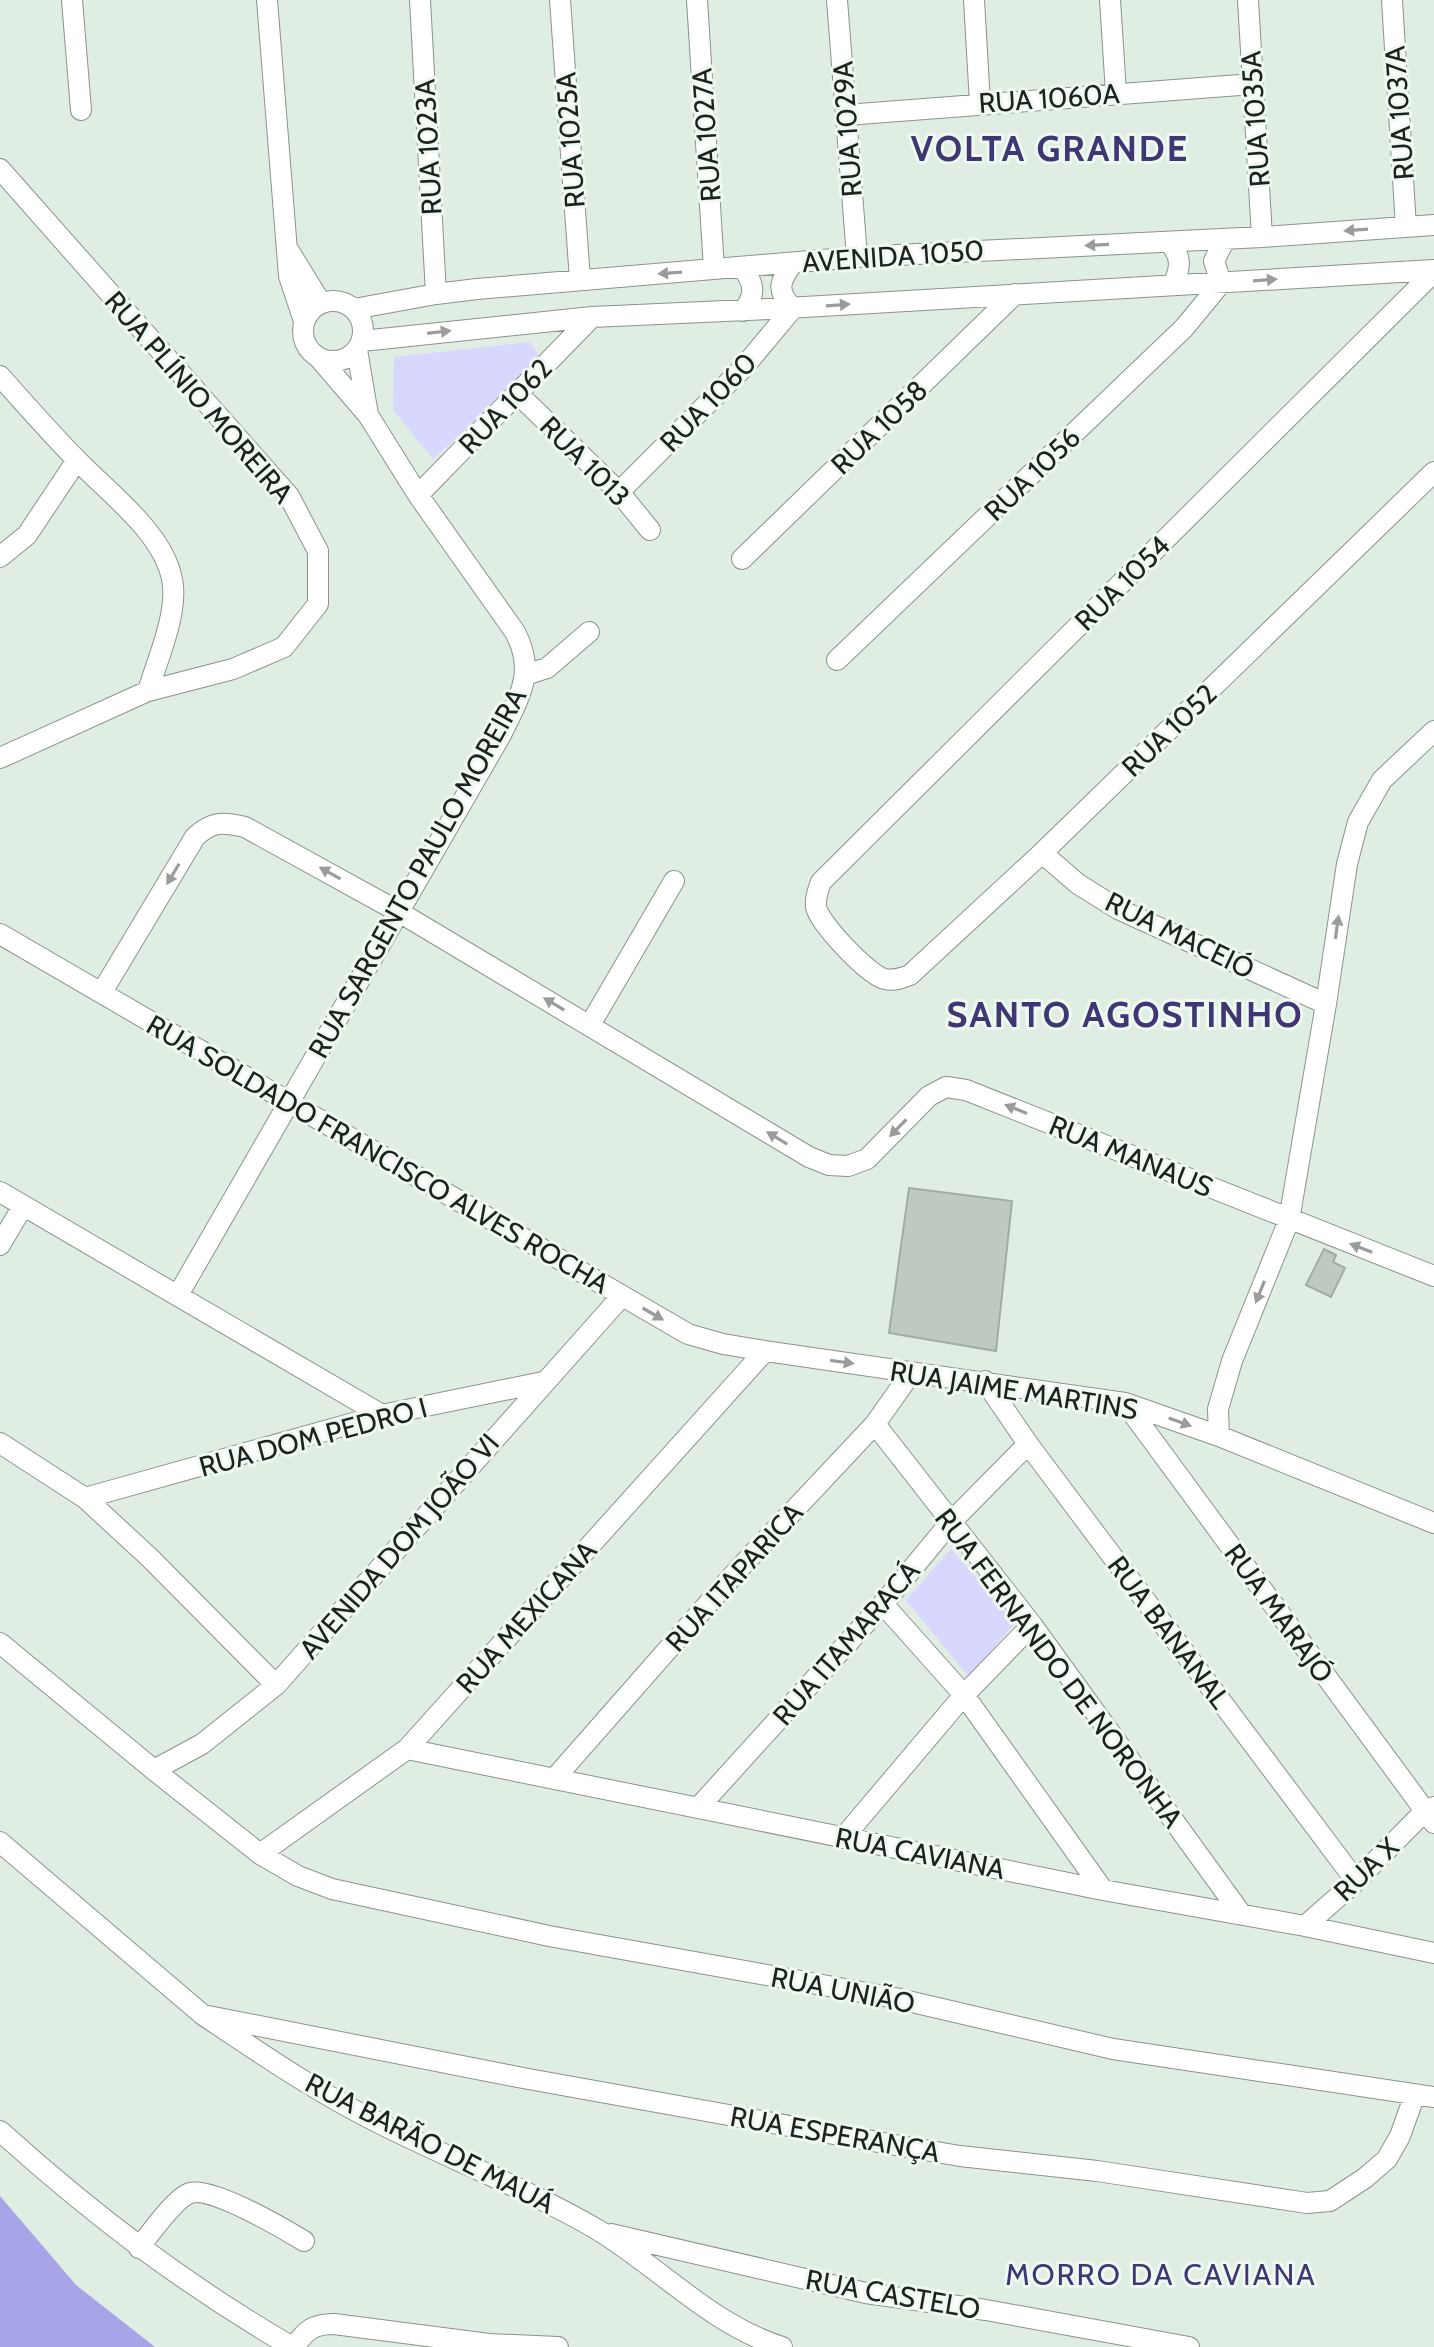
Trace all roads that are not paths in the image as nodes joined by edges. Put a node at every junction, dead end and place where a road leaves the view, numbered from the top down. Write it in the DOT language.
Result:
graph roads {
  1 [pos="72,0"];
  2 [pos="267,0"];
  3 [pos="420,0"];
  4 [pos="560,0"];
  5 [pos="697,0"];
  6 [pos="837,0"];
  7 [pos="974,0"];
  8 [pos="1110,0"];
  9 [pos="1248,0"];
  10 [pos="1392,0"];
  11 [pos="1253,84"];
  12 [pos="1116,93"];
  13 [pos="980,103"];
  14 [pos="81,110"];
  15 [pos="846,115"];
  16 [pos="0,169"];
  17 [pos="1434,225"];
  18 [pos="1406,227"];
  19 [pos="1262,237"];
  20 [pos="1225,239"];
  21 [pos="1169,242"];
  22 [pos="287,247"];
  23 [pos="857,257"];
  24 [pos="793,263"];
  25 [pos="742,267"];
  26 [pos="714,269"];
  27 [pos="1434,271"];
  28 [pos="580,280"];
  29 [pos="1221,283"];
  30 [pos="1173,285"];
  31 [pos="436,294"];
  32 [pos="1015,294"];
  33 [pos="321,303"];
  34 [pos="793,308"];
  35 [pos="354,309"];
  36 [pos="743,311"];
  37 [pos="592,317"];
  38 [pos="304,321"];
  39 [pos="359,346"];
  40 [pos="319,358"];
  41 [pos="0,376"];
  42 [pos="518,394"];
  43 [pos="368,415"];
  44 [pos="77,460"];
  45 [pos="1434,472"];
  46 [pos="619,492"];
  47 [pos="418,495"];
  48 [pos="650,530"];
  49 [pos="0,557"];
  50 [pos="742,559"];
  51 [pos="589,632"];
  52 [pos="837,660"];
  53 [pos="525,675"];
  54 [pos="148,691"];
  55 [pos="1434,731"];
  56 [pos="0,758"];
  57 [pos="1042,853"];
  58 [pos="674,881"];
  59 [pos="399,912"];
  60 [pos="0,934"];
  61 [pos="897,980"];
  62 [pos="102,992"];
  63 [pos="1326,1004"];
  64 [pos="590,1025"];
  65 [pos="289,1103"];
  66 [pos="0,1192"];
  67 [pos="23,1206"];
  68 [pos="1289,1220"];
  69 [pos="0,1245"];
  70 [pos="1434,1276"];
  71 [pos="178,1295"];
  72 [pos="621,1297"];
  73 [pos="765,1351"];
  74 [pos="911,1373"];
  75 [pos="985,1381"];
  76 [pos="543,1382"];
  77 [pos="1125,1403"];
  78 [pos="382,1415"];
  79 [pos="875,1424"];
  80 [pos="1219,1436"];
  81 [pos="0,1443"];
  82 [pos="1028,1444"];
  83 [pos="85,1498"];
  84 [pos="950,1523"];
  85 [pos="1434,1523"];
  86 [pos="883,1604"];
  87 [pos="1032,1625"];
  88 [pos="0,1643"];
  89 [pos="276,1685"];
  90 [pos="964,1695"];
  91 [pos="407,1749"];
  92 [pos="154,1770"];
  93 [pos="554,1779"];
  94 [pos="698,1808"];
  95 [pos="1431,1813"];
  96 [pos="843,1838"];
  97 [pos="0,1842"];
  98 [pos="260,1854"];
  99 [pos="1356,1881"];
  100 [pos="1103,1890"];
  101 [pos="1242,1915"];
  102 [pos="1305,1926"];
  103 [pos="1434,1953"];
  104 [pos="203,2015"];
  105 [pos="1424,2095"];
  106 [pos="0,2131"];
  107 [pos="600,2232"];
  108 [pos="304,2241"];
  109 [pos="139,2248"];
  110 [pos="293,2347"];
  111 [pos="558,2347"];
  112 [pos="782,2347"];
  113 [pos="1189,2347"];
  1 -- 14 [label="street"];
  2 -- 22 [label="street"];
  3 -- 31 [label="street, RUA 1023A"];
  4 -- 28 [label="street, RUA 1025A"];
  5 -- 26 [label="street, RUA 1027A"];
  6 -- 15 [label="street, RUA 1029A"];
  7 -- 13 [label="street"];
  8 -- 12 [label="street"];
  9 -- 11 [label="street, RUA 1035A"];
  10 -- 18 [label="street, RUA 1037A"];
  11 -- 12 [label="street, RUA 1060A"];
  11 -- 19 [label="street, RUA 1035A"];
  12 -- 13 [label="street, RUA 1060A"];
  13 -- 15 [label="street, RUA 1060A"];
  15 -- 23 [label="street, RUA 1029A"];
  16 -- 54 [label="street, RUA PLÍNIO MOREIRA"];
  17 -- 18 [label="street, AVENIDA 1050"];
  18 -- 19 [label="street, AVENIDA 1050, one-way"];
  19 -- 20 [label="street, AVENIDA 1050"];
  20 -- 21 [label="street, AVENIDA 1050"];
  20 -- 29 [label="street"];
  21 -- 23 [label="street, AVENIDA 1050, one-way"];
  21 -- 30 [label="street"];
  22 -- 33 [label="street"];
  22 -- 38 [label="street"];
  23 -- 24 [label="street, AVENIDA 1050"];
  24 -- 25 [label="street, AVENIDA 1050"];
  24 -- 34 [label="street"];
  25 -- 26 [label="street, AVENIDA 1050"];
  25 -- 36 [label="street"];
  26 -- 28 [label="street, AVENIDA 1050, one-way"];
  29 -- 27 [label="street, AVENIDA 1050, one-way"];
  27 -- 61 [label="street, RUA 1054"];
  28 -- 31 [label="street, AVENIDA 1050"];
  29 -- 30 [label="street, AVENIDA 1050"];
  29 -- 52 [label="street, RUA 1056"];
  30 -- 32 [label="street, AVENIDA 1050"];
  31 -- 35 [label="street, AVENIDA 1050"];
  34 -- 32 [label="street, AVENIDA 1050, one-way"];
  32 -- 50 [label="street, RUA 1058"];
  33 -- 35 [label="street"];
  33 -- 38 [label="street"];
  34 -- 36 [label="street, AVENIDA 1050"];
  34 -- 46 [label="street, RUA 1060"];
  35 -- 39 [label="street"];
  36 -- 37 [label="street, AVENIDA 1050"];
  39 -- 37 [label="street, AVENIDA 1050, one-way"];
  37 -- 42 [label="street, RUA 1062"];
  38 -- 40 [label="street"];
  39 -- 40 [label="street"];
  39 -- 43 [label="street, RUA SARGENTO PAULO MOREIRA"];
  40 -- 43 [label="street, RUA SARGENTO PAULO MOREIRA"];
  41 -- 44 [label="street"];
  42 -- 46 [label="street, RUA 1013"];
  42 -- 47 [label="street, RUA 1062"];
  43 -- 47 [label="street, RUA SARGENTO PAULO MOREIRA"];
  44 -- 49 [label="street"];
  44 -- 54 [label="street"];
  45 -- 57 [label="street, RUA 1052"];
  46 -- 48 [label="street, RUA 1013"];
  47 -- 53 [label="street, RUA SARGENTO PAULO MOREIRA"];
  51 -- 53 [label="street"];
  53 -- 59 [label="street, RUA SARGENTO PAULO MOREIRA"];
  54 -- 56 [label="street, RUA PLÍNIO MOREIRA"];
  63 -- 55 [label="street, one-way"];
  57 -- 61 [label="street, RUA 1052"];
  57 -- 63 [label="street, RUA MACEIÓ"];
  58 -- 64 [label="street"];
  59 -- 62 [label="street, one-way"];
  64 -- 59 [label="street, one-way"];
  59 -- 65 [label="street, RUA SARGENTO PAULO MOREIRA"];
  60 -- 62 [label="street, RUA SOLDADO FRANCISCO ALVES ROCHA"];
  62 -- 65 [label="street, RUA SOLDADO FRANCISCO ALVES ROCHA"];
  63 -- 68 [label="street"];
  68 -- 64 [label="street, RUA MANAUS, one-way"];
  65 -- 71 [label="street, RUA SARGENTO PAULO MOREIRA"];
  65 -- 72 [label="street, RUA SOLDADO FRANCISCO ALVES ROCHA"];
  66 -- 67 [label="street"];
  67 -- 69 [label="street"];
  67 -- 71 [label="street"];
  70 -- 68 [label="street, RUA MANAUS, one-way"];
  68 -- 80 [label="street, one-way"];
  71 -- 78 [label="street"];
  72 -- 73 [label="street, RUA SOLDADO FRANCISCO ALVES ROCHA, one-way"];
  72 -- 76 [label="street, AVENIDA DOM JOÃO VI"];
  73 -- 74 [label="street, RUA JAIME MARTINS, one-way"];
  73 -- 91 [label="street, RUA MEXICANA"];
  74 -- 75 [label="street, RUA JAIME MARTINS"];
  74 -- 79 [label="street, RUA ITAPARICA"];
  75 -- 77 [label="street, RUA JAIME MARTINS"];
  75 -- 82 [label="street, RUA BANANAL"];
  76 -- 78 [label="street, RUA DOM PEDRO I"];
  76 -- 89 [label="street, AVENIDA DOM JOÃO VI"];
  77 -- 80 [label="street, RUA JAIME MARTINS, one-way"];
  77 -- 95 [label="street, RUA MARAJÓ"];
  78 -- 83 [label="street, RUA DOM PEDRO I"];
  79 -- 84 [label="street, RUA FERNANDO DE NORONHA"];
  79 -- 93 [label="street, RUA ITAPARICA"];
  80 -- 85 [label="street, RUA JAIME MARTINS"];
  81 -- 83 [label="street"];
  82 -- 84 [label="street, RUA ITAMARACÁ"];
  82 -- 99 [label="street, RUA BANANAL"];
  83 -- 89 [label="street"];
  84 -- 86 [label="street, RUA ITAMARACÁ"];
  84 -- 87 [label="street, RUA FERNANDO DE NORONHA"];
  86 -- 90 [label="street"];
  86 -- 94 [label="street, RUA ITAMARACÁ"];
  87 -- 90 [label="street"];
  87 -- 101 [label="street, RUA FERNANDO DE NORONHA"];
  88 -- 92 [label="street, RUA UNIÃO"];
  89 -- 92 [label="street, AVENIDA DOM JOÃO VI"];
  90 -- 96 [label="street"];
  90 -- 100 [label="street"];
  91 -- 93 [label="street, RUA CAVIANA"];
  91 -- 98 [label="street, RUA MEXICANA"];
  92 -- 98 [label="street, RUA UNIÃO"];
  93 -- 94 [label="street, RUA CAVIANA"];
  94 -- 96 [label="street, RUA CAVIANA"];
  95 -- 99 [label="street, RUA X"];
  96 -- 100 [label="street, RUA CAVIANA"];
  97 -- 104 [label="street, RUA BARÃO DE MAUÁ"];
  98 -- 105 [label="street, RUA UNIÃO"];
  99 -- 102 [label="street, RUA X"];
  100 -- 101 [label="street, RUA CAVIANA"];
  101 -- 102 [label="street, RUA CAVIANA"];
  102 -- 103 [label="street, RUA CAVIANA"];
  104 -- 105 [label="street, RUA ESPERANÇA"];
  104 -- 107 [label="street, RUA BARÃO DE MAUÁ"];
  106 -- 109 [label="street"];
  107 -- 112 [label="street"];
  107 -- 113 [label="street, RUA CASTELO"];
  108 -- 109 [label="street"];
  109 -- 110 [label="street"];
  110 -- 111 [label="street"];
}
